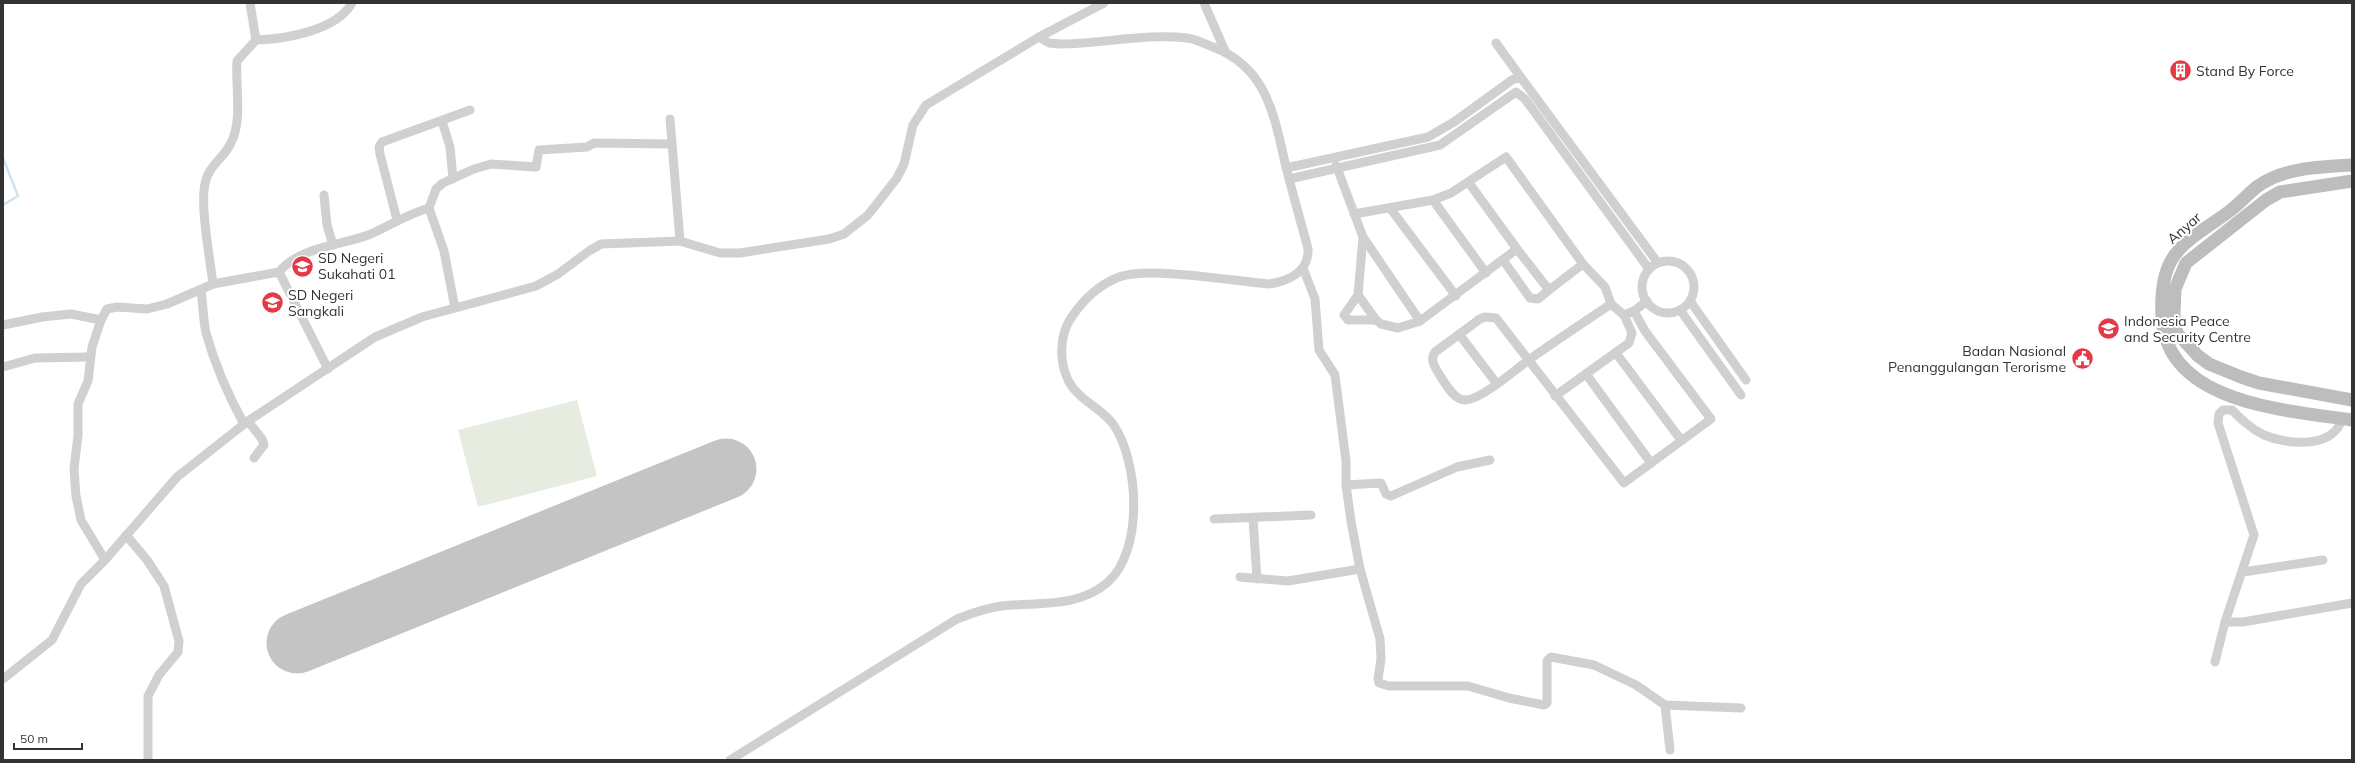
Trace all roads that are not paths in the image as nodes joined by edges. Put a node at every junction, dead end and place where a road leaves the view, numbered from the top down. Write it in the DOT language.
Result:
graph roads {
  1 [pos="250,3"];
  2 [pos="352,3"];
  3 [pos="1104,3"];
  4 [pos="1204,3"];
  5 [pos="1039,37"];
  6 [pos="256,40"];
  7 [pos="1496,43"];
  8 [pos="1225,51"];
  9 [pos="1522,79"];
  10 [pos="470,110"];
  11 [pos="670,119"];
  12 [pos="442,121"];
  13 [pos="671,144"];
  14 [pos="1334,158"];
  15 [pos="2352,165"];
  16 [pos="1286,168"];
  17 [pos="1337,169"];
  18 [pos="2300,170"];
  19 [pos="453,179"];
  20 [pos="1289,179"];
  21 [pos="2352,181"];
  22 [pos="1469,183"];
  23 [pos="2304,186"];
  24 [pos="324,195"];
  25 [pos="1433,200"];
  26 [pos="429,208"];
  27 [pos="1390,208"];
  28 [pos="1354,214"];
  29 [pos="398,220"];
  30 [pos="1363,237"];
  31 [pos="680,240"];
  32 [pos="333,245"];
  33 [pos="1517,249"];
  34 [pos="1503,260"];
  35 [pos="2171,261"];
  36 [pos="1658,263"];
  37 [pos="1583,264"];
  38 [pos="1303,268"];
  39 [pos="2182,268"];
  40 [pos="1649,269"];
  41 [pos="279,272"];
  42 [pos="1486,273"];
  43 [pos="213,284"];
  44 [pos="201,290"];
  45 [pos="1548,290"];
  46 [pos="1358,295"];
  47 [pos="1456,296"];
  48 [pos="1647,301"];
  49 [pos="1690,301"];
  50 [pos="1611,304"];
  51 [pos="455,308"];
  52 [pos="1680,310"];
  53 [pos="1634,311"];
  54 [pos="1624,315"];
  55 [pos="101,320"];
  56 [pos="1376,320"];
  57 [pos="1420,321"];
  58 [pos="3,325"];
  59 [pos="1459,334"];
  60 [pos="1616,353"];
  61 [pos="90,357"];
  62 [pos="1530,360"];
  63 [pos="3,367"];
  64 [pos="328,368"];
  65 [pos="1586,374"];
  66 [pos="1746,380"];
  67 [pos="1497,384"];
  68 [pos="1741,395"];
  69 [pos="1555,396"];
  70 [pos="2327,397"];
  71 [pos="2352,400"];
  72 [pos="2324,416"];
  73 [pos="2347,419"];
  74 [pos="246,422"];
  75 [pos="1681,440"];
  76 [pos="254,458"];
  77 [pos="1490,460"];
  78 [pos="1651,463"];
  79 [pos="1346,485"];
  80 [pos="1311,515"];
  81 [pos="1214,519"];
  82 [pos="1253,519"];
  83 [pos="126,535"];
  84 [pos="105,560"];
  85 [pos="2323,560"];
  86 [pos="1360,570"];
  87 [pos="2242,572"];
  88 [pos="1240,577"];
  89 [pos="1257,579"];
  90 [pos="2352,602"];
  91 [pos="2225,622"];
  92 [pos="2215,662"];
  93 [pos="3,679"];
  94 [pos="1666,705"];
  95 [pos="1741,708"];
  96 [pos="1670,750"];
  97 [pos="148,760"];
  98 [pos="730,760"];
  1 -- 6 [label="street"];
  2 -- 6 [label="street"];
  3 -- 5 [label="street"];
  4 -- 8 [label="street"];
  5 -- 8 [label="street"];
  5 -- 31 [label="street"];
  6 -- 43 [label="street"];
  7 -- 9 [label="street"];
  8 -- 16 [label="street"];
  9 -- 14 [label="street"];
  9 -- 36 [label="street"];
  10 -- 12 [label="street"];
  11 -- 13 [label="street"];
  12 -- 19 [label="street"];
  12 -- 29 [label="street"];
  13 -- 19 [label="street"];
  13 -- 31 [label="street"];
  14 -- 16 [label="street"];
  14 -- 17 [label="street"];
  15 -- 18 [label="street, Anyar"];
  16 -- 20 [label="street"];
  17 -- 20 [label="street"];
  17 -- 28 [label="street"];
  17 -- 40 [label="street"];
  18 -- 23 [label="street"];
  18 -- 35 [label="street, Anyar"];
  19 -- 26 [label="street"];
  20 -- 38 [label="street"];
  21 -- 23 [label="street, Anyar"];
  22 -- 25 [label="street"];
  22 -- 33 [label="street"];
  22 -- 37 [label="street"];
  23 -- 39 [label="street, Anyar"];
  24 -- 32 [label="street"];
  25 -- 27 [label="street"];
  25 -- 42 [label="street"];
  26 -- 29 [label="street"];
  26 -- 51 [label="street"];
  27 -- 28 [label="street"];
  27 -- 47 [label="street"];
  28 -- 30 [label="street"];
  29 -- 32 [label="street"];
  30 -- 46 [label="street"];
  30 -- 57 [label="street"];
  31 -- 51 [label="street"];
  32 -- 41 [label="street"];
  33 -- 34 [label="street"];
  33 -- 45 [label="street"];
  34 -- 42 [label="street"];
  34 -- 45 [label="street"];
  35 -- 39 [label="street"];
  35 -- 72 [label="street, Anyar"];
  36 -- 40 [label="street"];
  36 -- 49 [label="street"];
  37 -- 45 [label="street"];
  37 -- 50 [label="street"];
  38 -- 79 [label="street"];
  38 -- 98 [label="street"];
  39 -- 70 [label="street, Anyar"];
  40 -- 48 [label="street"];
  41 -- 43 [label="street"];
  41 -- 64 [label="street"];
  42 -- 47 [label="street"];
  43 -- 44 [label="street"];
  44 -- 55 [label="street"];
  44 -- 74 [label="street"];
  46 -- 56 [label="street"];
  46 -- 56 [label="street"];
  47 -- 57 [label="street"];
  48 -- 52 [label="street"];
  48 -- 53 [label="street"];
  49 -- 52 [label="street"];
  49 -- 66 [label="street"];
  50 -- 54 [label="street"];
  50 -- 62 [label="street"];
  51 -- 64 [label="street"];
  52 -- 68 [label="street"];
  53 -- 54 [label="street"];
  53 -- 75 [label="street"];
  54 -- 60 [label="street"];
  55 -- 58 [label="street"];
  55 -- 61 [label="street"];
  56 -- 57 [label="street"];
  59 -- 62 [label="street"];
  59 -- 67 [label="street"];
  59 -- 67 [label="street"];
  60 -- 65 [label="street"];
  60 -- 75 [label="street"];
  61 -- 63 [label="street"];
  61 -- 84 [label="street"];
  62 -- 67 [label="street"];
  62 -- 69 [label="street"];
  64 -- 74 [label="street"];
  65 -- 69 [label="street"];
  65 -- 78 [label="street"];
  69 -- 78 [label="street"];
  70 -- 71 [label="street, Anyar"];
  70 -- 72 [label="street"];
  72 -- 73 [label="street, Anyar"];
  73 -- 87 [label="street"];
  74 -- 76 [label="street"];
  74 -- 83 [label="street"];
  75 -- 78 [label="street"];
  77 -- 79 [label="street"];
  79 -- 86 [label="street"];
  80 -- 82 [label="street"];
  81 -- 82 [label="street"];
  82 -- 89 [label="street"];
  83 -- 84 [label="street"];
  83 -- 97 [label="street"];
  84 -- 93 [label="street"];
  85 -- 87 [label="street"];
  86 -- 89 [label="street"];
  86 -- 94 [label="street"];
  87 -- 91 [label="street"];
  88 -- 89 [label="street"];
  90 -- 91 [label="street"];
  91 -- 92 [label="street"];
  94 -- 95 [label="street"];
  94 -- 96 [label="street"];
}
